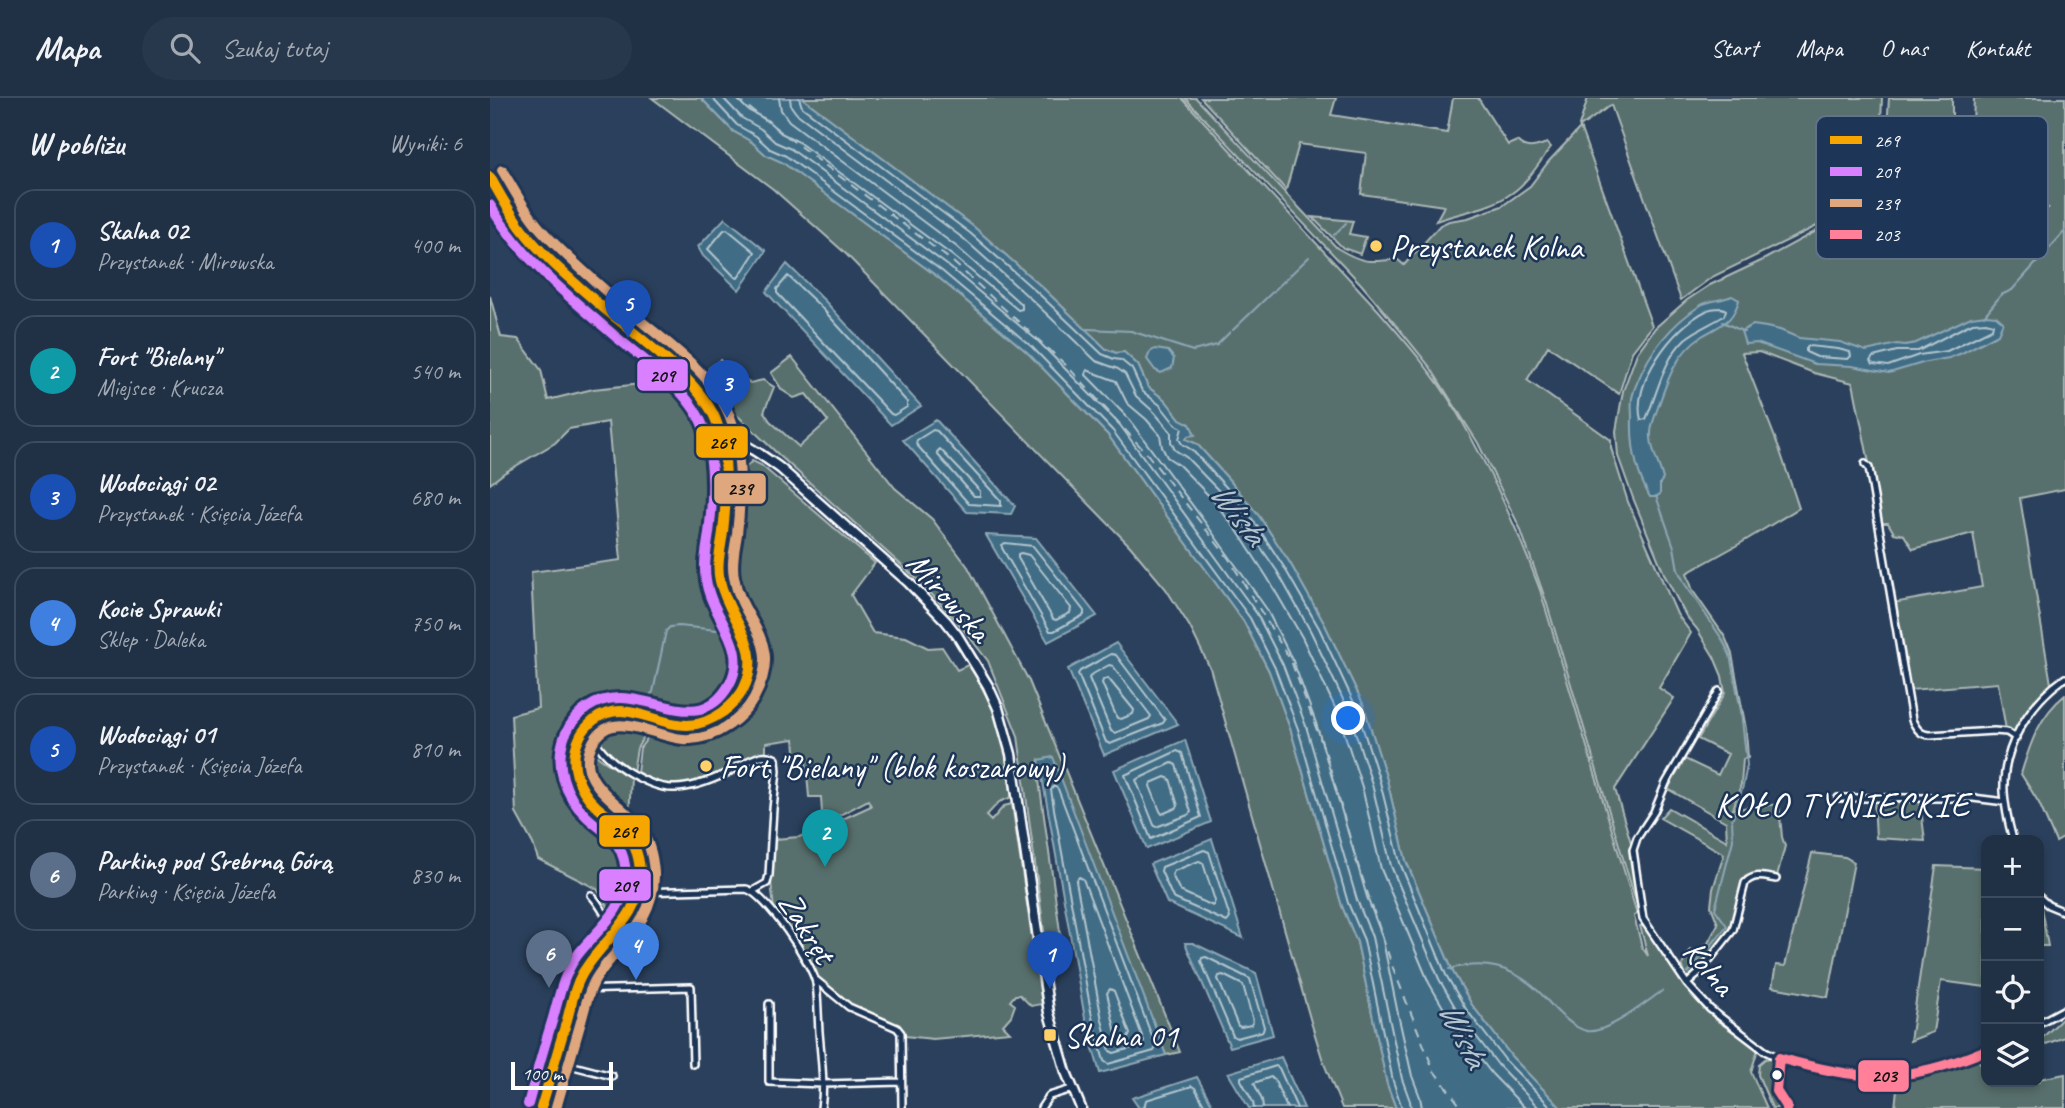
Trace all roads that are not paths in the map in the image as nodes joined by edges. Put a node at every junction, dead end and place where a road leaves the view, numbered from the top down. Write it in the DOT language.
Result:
graph roads {
  1 [pos="490,177"];
  2 [pos="722,439"];
  3 [pos="1865,464"];
  4 [pos="2065,678"];
  5 [pos="1719,691"];
  6 [pos="588,726"];
  7 [pos="2016,738"];
  8 [pos="1838,798"];
  9 [pos="2005,802"];
  10 [pos="2012,835"];
  11 [pos="1776,879"];
  12 [pos="754,891"];
  13 [pos="638,892"];
  14 [pos="591,895"];
  15 [pos="2040,898"];
  16 [pos="2065,912"];
  17 [pos="616,932"];
  18 [pos="816,980"];
  19 [pos="1687,984"];
  20 [pos="575,990"];
  21 [pos="769,1004"];
  22 [pos="2065,1009"];
  23 [pos="2044,1020"];
  24 [pos="1981,1052"];
  25 [pos="554,1061"];
  26 [pos="693,1063"];
  27 [pos="612,1076"];
  28 [pos="901,1082"];
  29 [pos="822,1084"];
  30 [pos="1072,1088"];
  31 [pos="541,1108"];
  32 [pos="821,1108"];
  33 [pos="902,1108"];
  34 [pos="1041,1108"];
  35 [pos="1081,1108"];
  1 -- 2 [label="main road"];
  2 -- 6 [label="street"];
  2 -- 30 [label="main road, Mirowska"];
  3 -- 7 [label="street"];
  4 -- 7 [label="street"];
  5 -- 19 [label="street, Kolna"];
  6 -- 12 [label="street"];
  6 -- 13 [label="street"];
  7 -- 9 [label="street"];
  8 -- 9 [label="street"];
  9 -- 10 [label="street"];
  11 -- 19 [label="street"];
  12 -- 13 [label="street, Zakręt"];
  12 -- 18 [label="street, Zakręt"];
  13 -- 17 [label="street"];
  14 -- 17 [label="street"];
  15 -- 16 [label="street"];
  17 -- 20 [label="street"];
  18 -- 28 [label="street"];
  18 -- 29 [label="street, Zakręt"];
  19 -- 24 [label="street, Kolna"];
  20 -- 25 [label="street"];
  20 -- 26 [label="street"];
  21 -- 29 [label="street"];
  22 -- 23 [label="street"];
  25 -- 27 [label="street"];
  25 -- 31 [label="street"];
  28 -- 29 [label="street"];
  28 -- 33 [label="street"];
  29 -- 32 [label="street, Zakręt"];
  30 -- 34 [label="street"];
  30 -- 35 [label="main road, Mirowska"];
}
